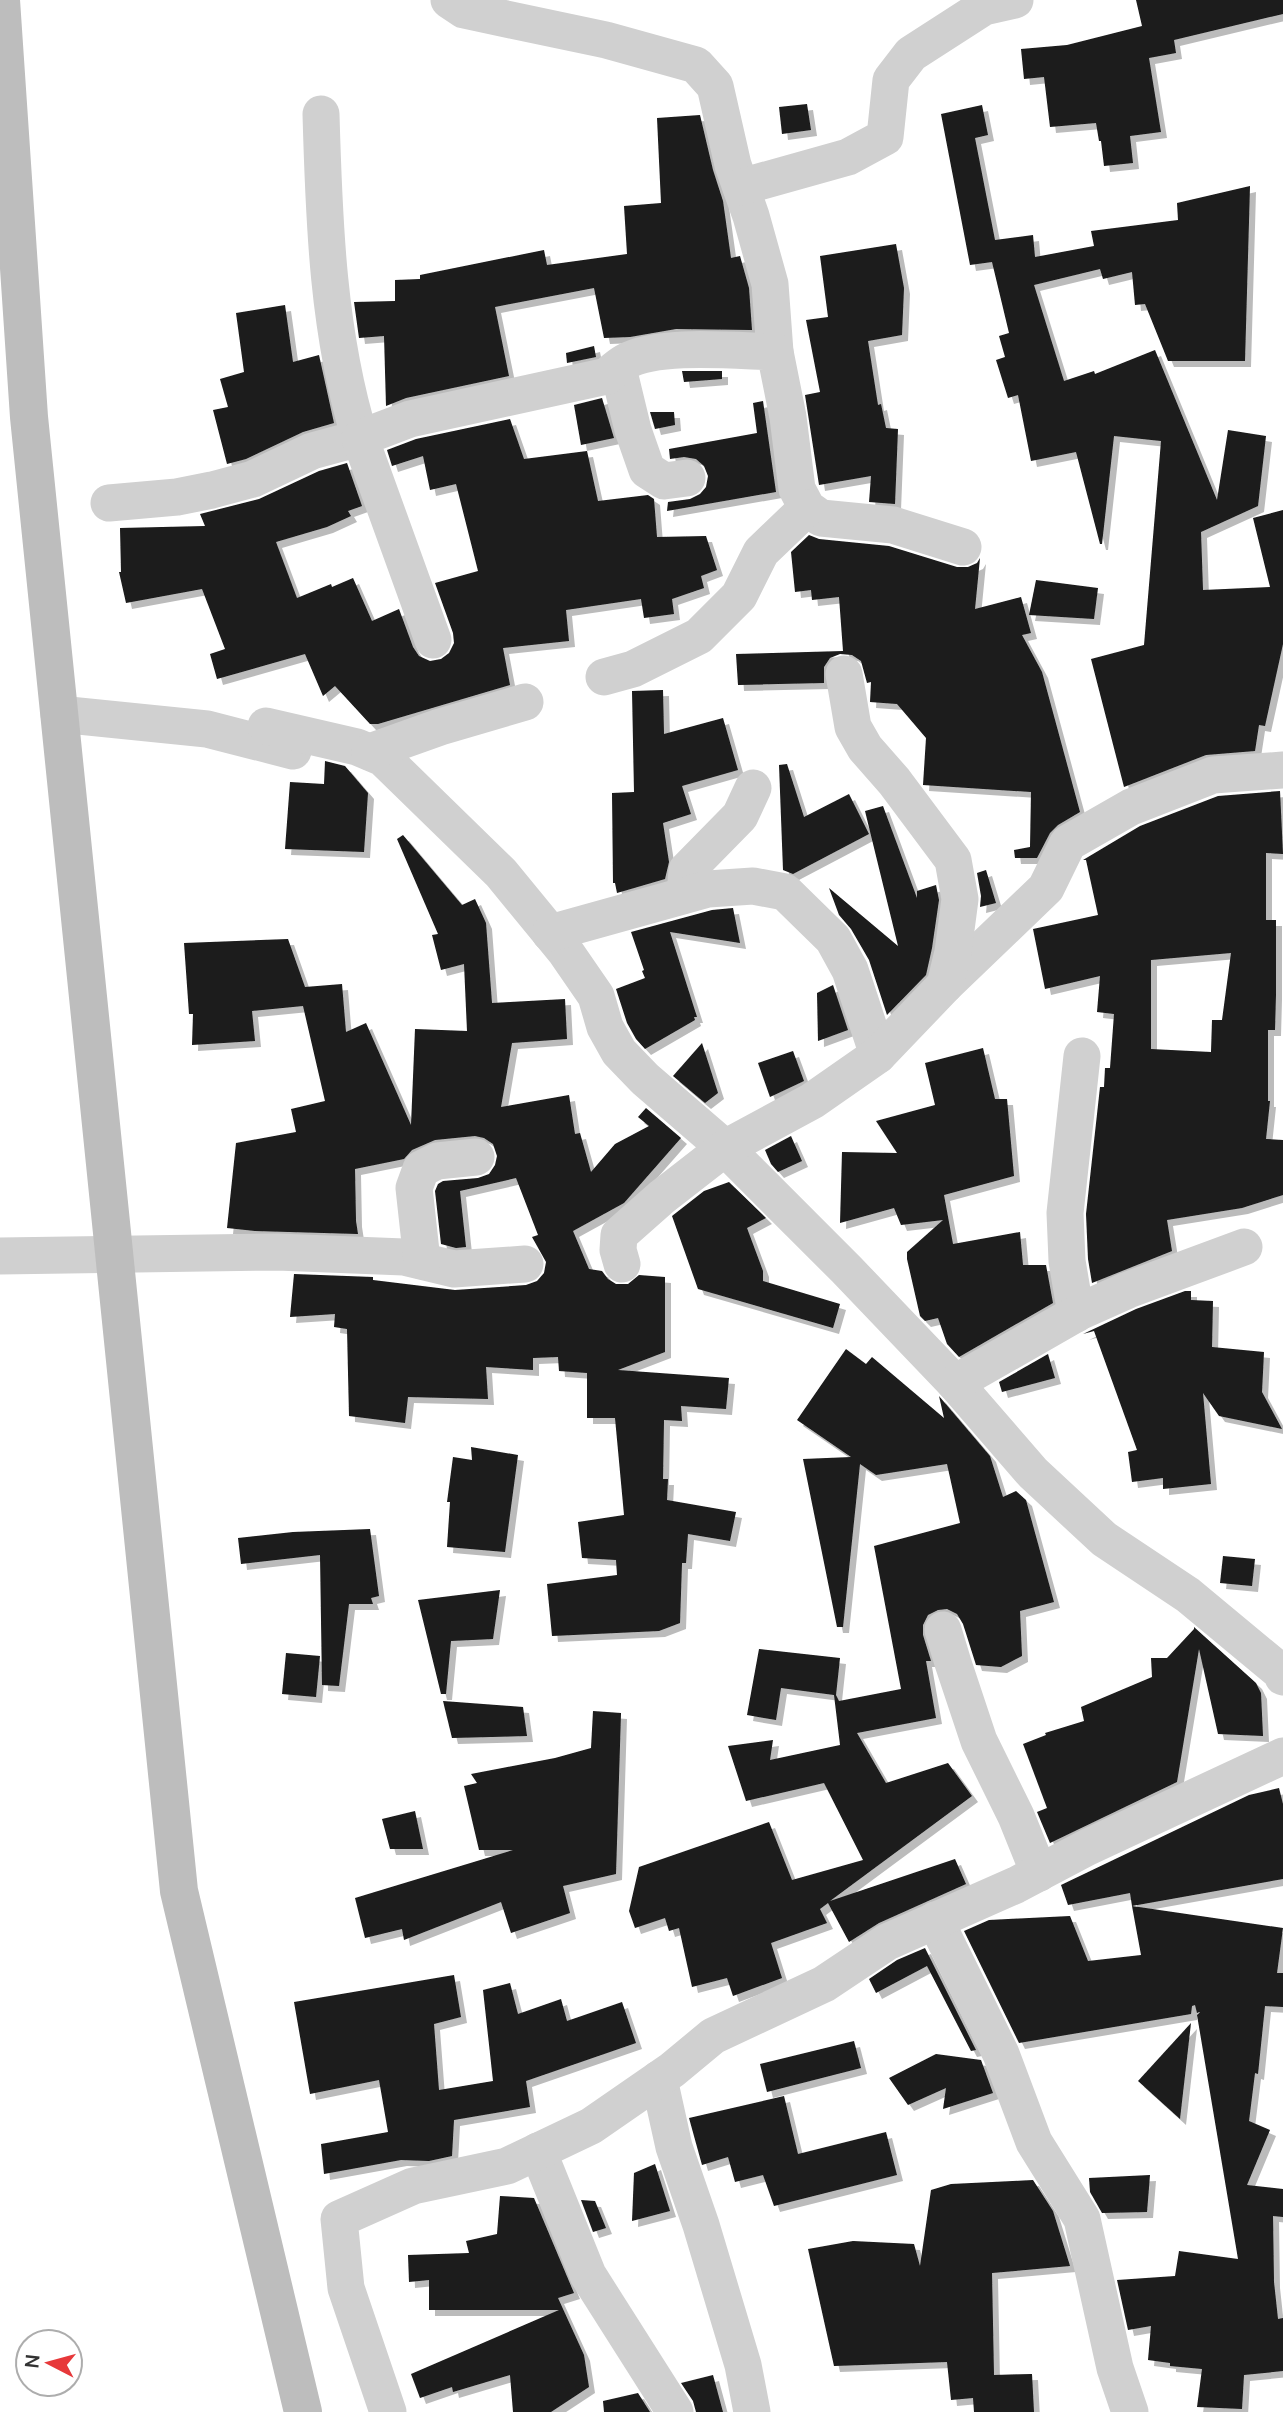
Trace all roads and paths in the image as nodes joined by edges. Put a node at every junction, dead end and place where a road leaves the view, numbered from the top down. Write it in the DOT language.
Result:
graph roads {
  1 [pos="1,0"];
  2 [pos="449,0"];
  3 [pos="1015,0"];
  4 [pos="0,6"];
  5 [pos="321,114"];
  6 [pos="741,187"];
  7 [pos="775,352"];
  8 [pos="618,368"];
  9 [pos="360,438"];
  10 [pos="687,478"];
  11 [pos="108,503"];
  12 [pos="807,508"];
  13 [pos="963,547"];
  14 [pos="433,640"];
  15 [pos="844,674"];
  16 [pos="604,677"];
  17 [pos="525,702"];
  18 [pos="59,714"];
  19 [pos="266,726"];
  20 [pos="370,752"];
  21 [pos="315,757"];
  22 [pos="1283,770"];
  23 [pos="753,788"];
  24 [pos="685,895"];
  25 [pos="550,933"];
  26 [pos="945,985"];
  27 [pos="878,1055"];
  28 [pos="1082,1056"];
  29 [pos="725,1147"];
  30 [pos="475,1157"];
  31 [pos="1244,1247"];
  32 [pos="114,1255"];
  33 [pos="0,1256"];
  34 [pos="422,1261"];
  35 [pos="525,1264"];
  36 [pos="622,1264"];
  37 [pos="1076,1314"];
  38 [pos="955,1383"];
  39 [pos="943,1630"];
  40 [pos="1283,1677"];
  41 [pos="1283,1756"];
  42 [pos="1039,1873"];
  43 [pos="935,1920"];
  44 [pos="659,2078"];
  45 [pos="538,2151"];
  46 [pos="303,2412"];
  47 [pos="388,2412"];
  48 [pos="675,2412"];
  49 [pos="752,2412"];
  50 [pos="1130,2412"];
  1 -- 4 [label="street"];
  2 -- 6 [label="street"];
  3 -- 6 [label="street"];
  4 -- 18 [label="street"];
  5 -- 9 [label="street"];
  6 -- 7 [label="street"];
  7 -- 8 [label="street"];
  7 -- 12 [label="street"];
  8 -- 9 [label="street"];
  8 -- 10 [label="street"];
  9 -- 11 [label="street"];
  9 -- 14 [label="street"];
  12 -- 13 [label="street"];
  12 -- 16 [label="street"];
  15 -- 26 [label="street"];
  17 -- 20 [label="street"];
  18 -- 21 [label="street"];
  18 -- 32 [label="street"];
  19 -- 20 [label="street"];
  20 -- 25 [label="street"];
  22 -- 26 [label="street"];
  23 -- 24 [label="street"];
  24 -- 25 [label="street"];
  24 -- 27 [label="street"];
  25 -- 29 [label="street"];
  26 -- 27 [label="street"];
  27 -- 29 [label="street"];
  28 -- 37 [label="street"];
  29 -- 36 [label="street"];
  29 -- 38 [label="street"];
  30 -- 34 [label="street"];
  31 -- 37 [label="street"];
  32 -- 33 [label="street"];
  32 -- 34 [label="street"];
  32 -- 46 [label="street"];
  34 -- 35 [label="street"];
  37 -- 38 [label="street"];
  38 -- 40 [label="street"];
  39 -- 42 [label="street"];
  41 -- 42 [label="street"];
  42 -- 43 [label="street"];
  43 -- 44 [label="street"];
  43 -- 50 [label="street"];
  44 -- 45 [label="street"];
  44 -- 49 [label="street"];
  45 -- 47 [label="street"];
  45 -- 48 [label="street"];
}
